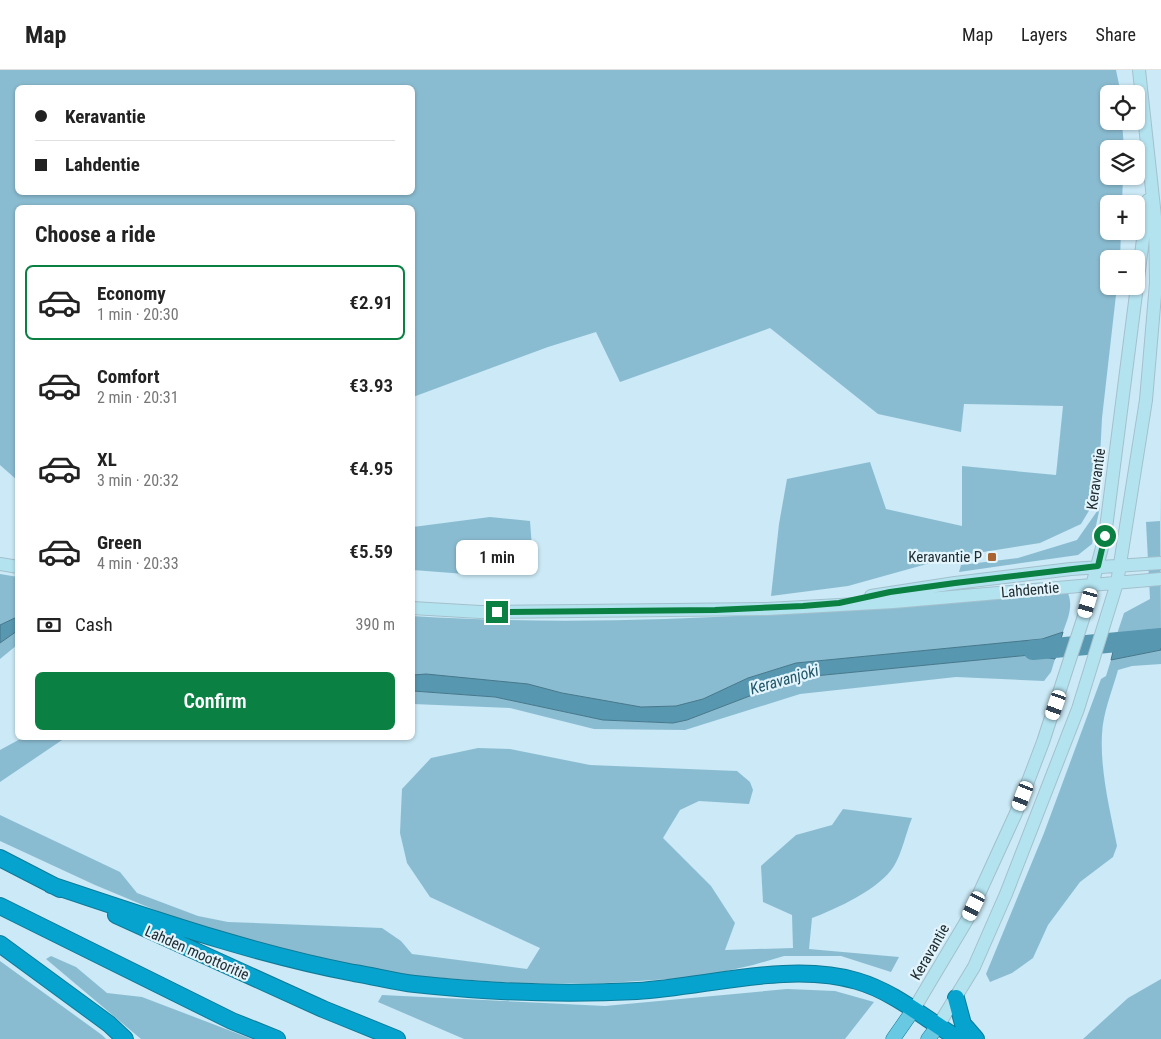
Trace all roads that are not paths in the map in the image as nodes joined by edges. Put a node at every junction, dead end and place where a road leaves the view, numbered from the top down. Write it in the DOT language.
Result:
graph roads {
  1 [pos="1138,70"];
  2 [pos="1151,180"];
  3 [pos="1161,563"];
  4 [pos="0,564"];
  5 [pos="15,566"];
  6 [pos="1098,566"];
  7 [pos="1121,566"];
  8 [pos="1161,579"];
  9 [pos="1117,583"];
  10 [pos="1093,585"];
  11 [pos="839,603"];
  12 [pos="415,608"];
  13 [pos="0,858"];
  14 [pos="50,885"];
  15 [pos="0,906"];
  16 [pos="0,944"];
  17 [pos="956,998"];
  18 [pos="914,1009"];
  19 [pos="933,1032"];
  20 [pos="125,1039"];
  21 [pos="277,1039"];
  22 [pos="397,1039"];
  23 [pos="893,1039"];
  24 [pos="959,1039"];
  25 [pos="976,1039"];
  1 -- 2 [label="main road, Keravantie"];
  2 -- 6 [label="main road, Keravantie"];
  2 -- 7 [label="main road, Keravantie"];
  3 -- 7 [label="main road, Lahdentie"];
  4 -- 5 [label="main road"];
  6 -- 7 [label="main road, Lahdentie"];
  6 -- 10 [label="main road, Keravantie"];
  6 -- 11 [label="main road, Lahdentie"];
  7 -- 9 [label="main road, Keravantie"];
  8 -- 9 [label="main road, Lahdentie"];
  9 -- 10 [label="main road, Lahdentie"];
  9 -- 17 [label="main road, Keravantie"];
  10 -- 11 [label="main road, Lahdentie"];
  10 -- 18 [label="main road, Keravantie"];
  11 -- 12 [label="main road, Lahdentie"];
  13 -- 14 [label="highway, Lahden moottoritie"];
  14 -- 18 [label="highway"];
  14 -- 22 [label="highway, Lahden moottoritie"];
  15 -- 21 [label="highway"];
  16 -- 20 [label="highway"];
  17 -- 19 [label="main road, Keravantie"];
  17 -- 25 [label="highway"];
  18 -- 19 [label="highway"];
  18 -- 23 [label="main road, Keravantie"];
  19 -- 24 [label="highway"];
}
